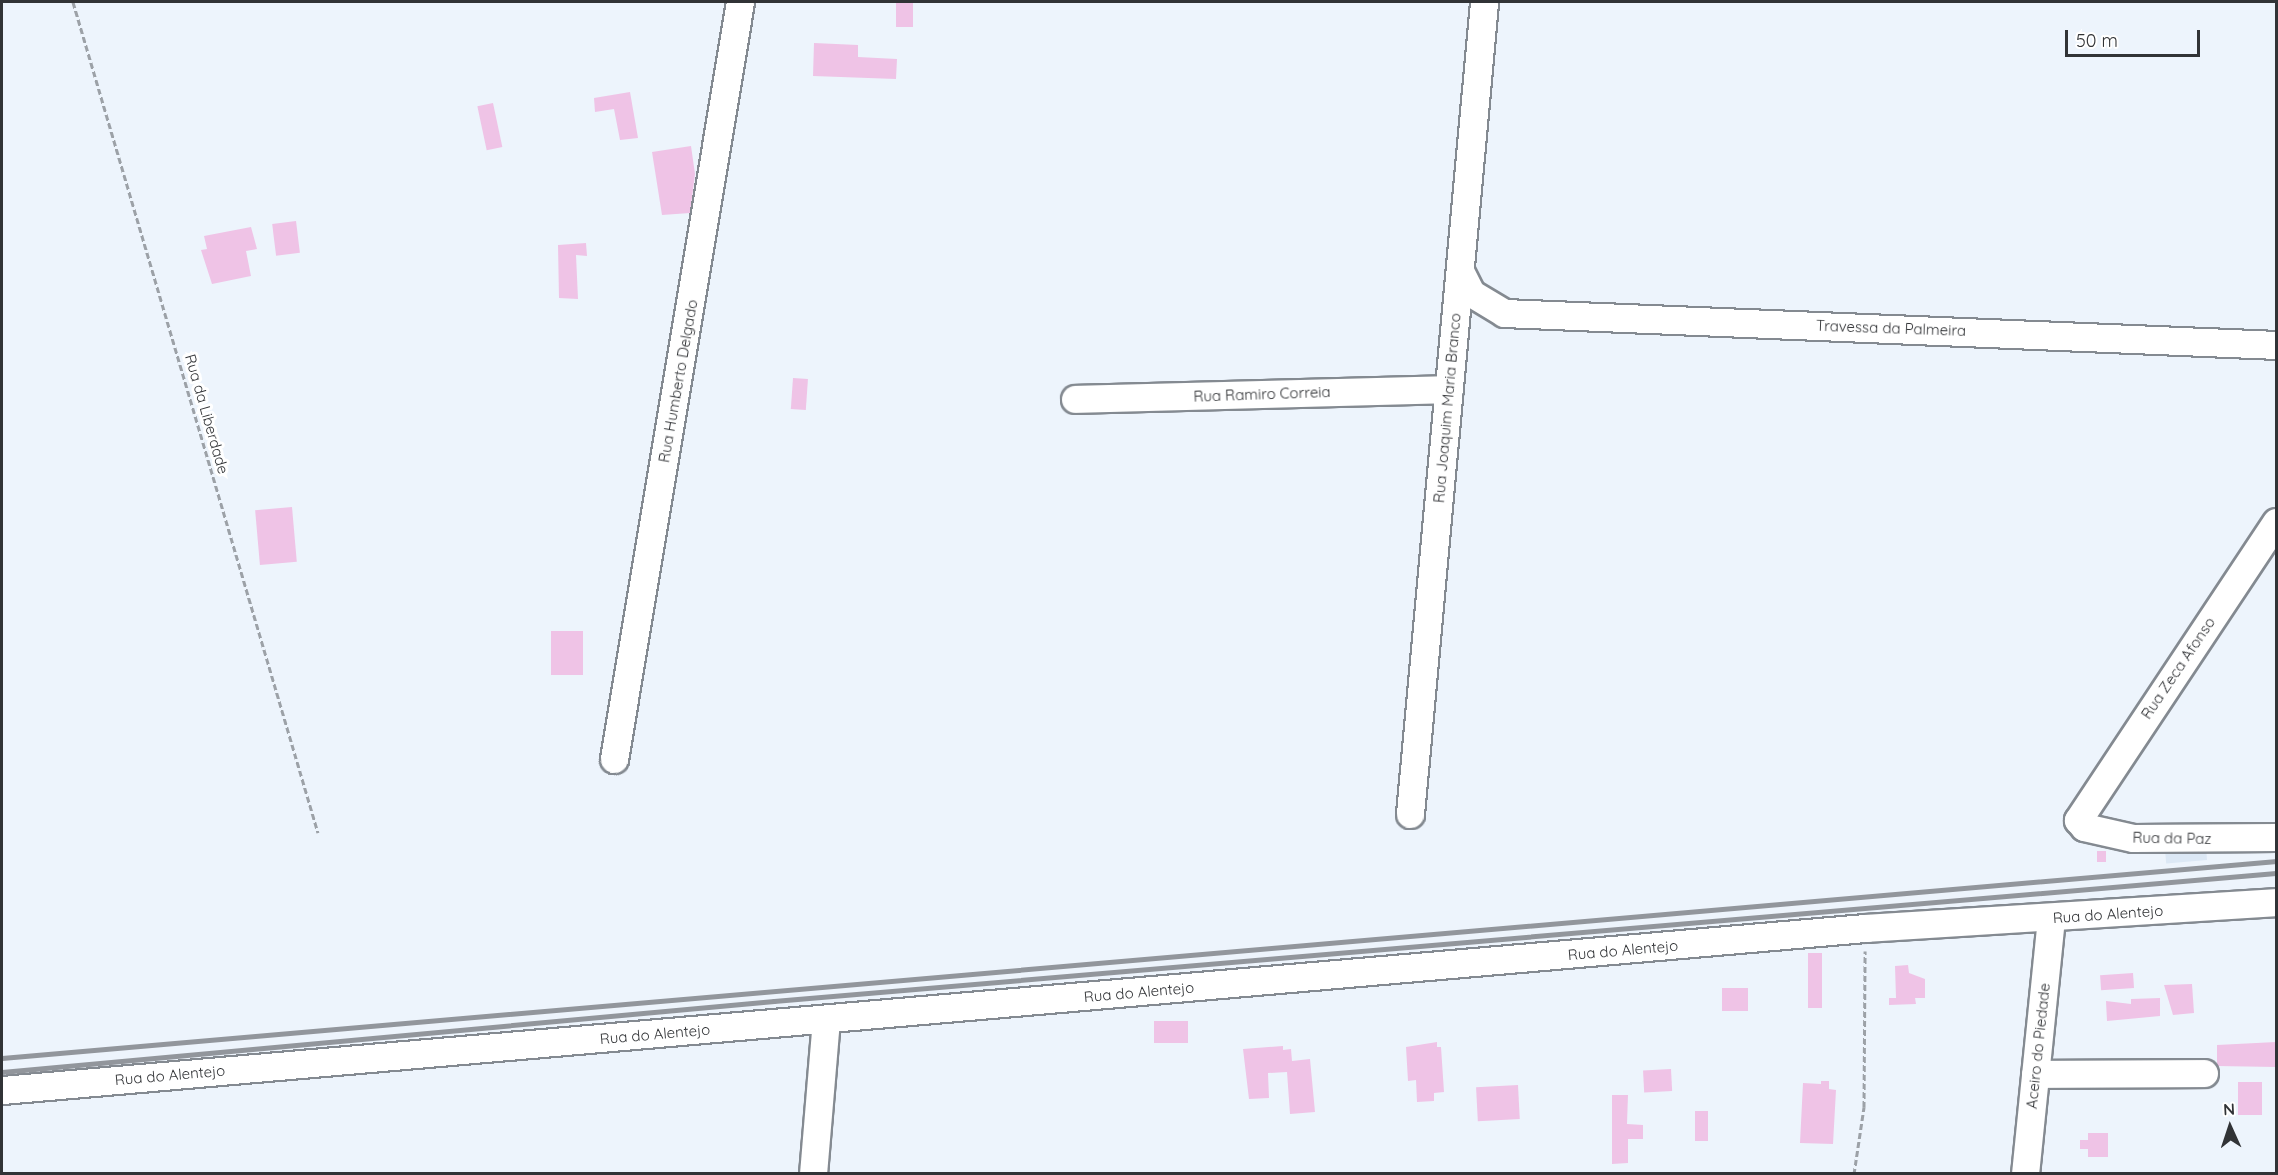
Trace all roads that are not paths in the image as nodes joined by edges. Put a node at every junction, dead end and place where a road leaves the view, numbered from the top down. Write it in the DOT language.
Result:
graph roads {
  1 [pos="740,2"];
  2 [pos="1484,2"];
  3 [pos="1460,271"];
  4 [pos="1504,313"];
  5 [pos="1454,336"];
  6 [pos="2277,345"];
  7 [pos="1449,389"];
  8 [pos="1075,399"];
  9 [pos="2277,522"];
  10 [pos="614,759"];
  11 [pos="1410,813"];
  12 [pos="2079,815"];
  13 [pos="2277,837"];
  14 [pos="2277,902"];
  15 [pos="2051,918"];
  16 [pos="826,1020"];
  17 [pos="2204,1073"];
  18 [pos="2035,1074"];
  19 [pos="2,1090"];
  20 [pos="813,1173"];
  21 [pos="2025,1173"];
  1 -- 10 [label="street, Rua Humberto Delgado"];
  2 -- 3 [label="street, Rua Joaquim Maria Branco"];
  3 -- 4 [label="street, Travessa da Palmeira"];
  3 -- 5 [label="street, Rua Joaquim Maria Branco"];
  4 -- 5 [label="street, Travessa da Palmeira"];
  4 -- 6 [label="street, Travessa da Palmeira"];
  5 -- 7 [label="street, Rua Joaquim Maria Branco"];
  7 -- 8 [label="street, Rua Ramiro Correia"];
  7 -- 11 [label="street, Rua Joaquim Maria Branco"];
  9 -- 12 [label="street, Rua Zeca Afonso"];
  12 -- 13 [label="street, Rua da Paz"];
  14 -- 15 [label="street, Rua do Alentejo"];
  15 -- 16 [label="street, Rua do Alentejo"];
  15 -- 18 [label="street, Aceiro do Piedade"];
  16 -- 19 [label="street, Rua do Alentejo"];
  16 -- 20 [label="street"];
  17 -- 18 [label="street"];
  18 -- 21 [label="street, Aceiro do Piedade"];
}
